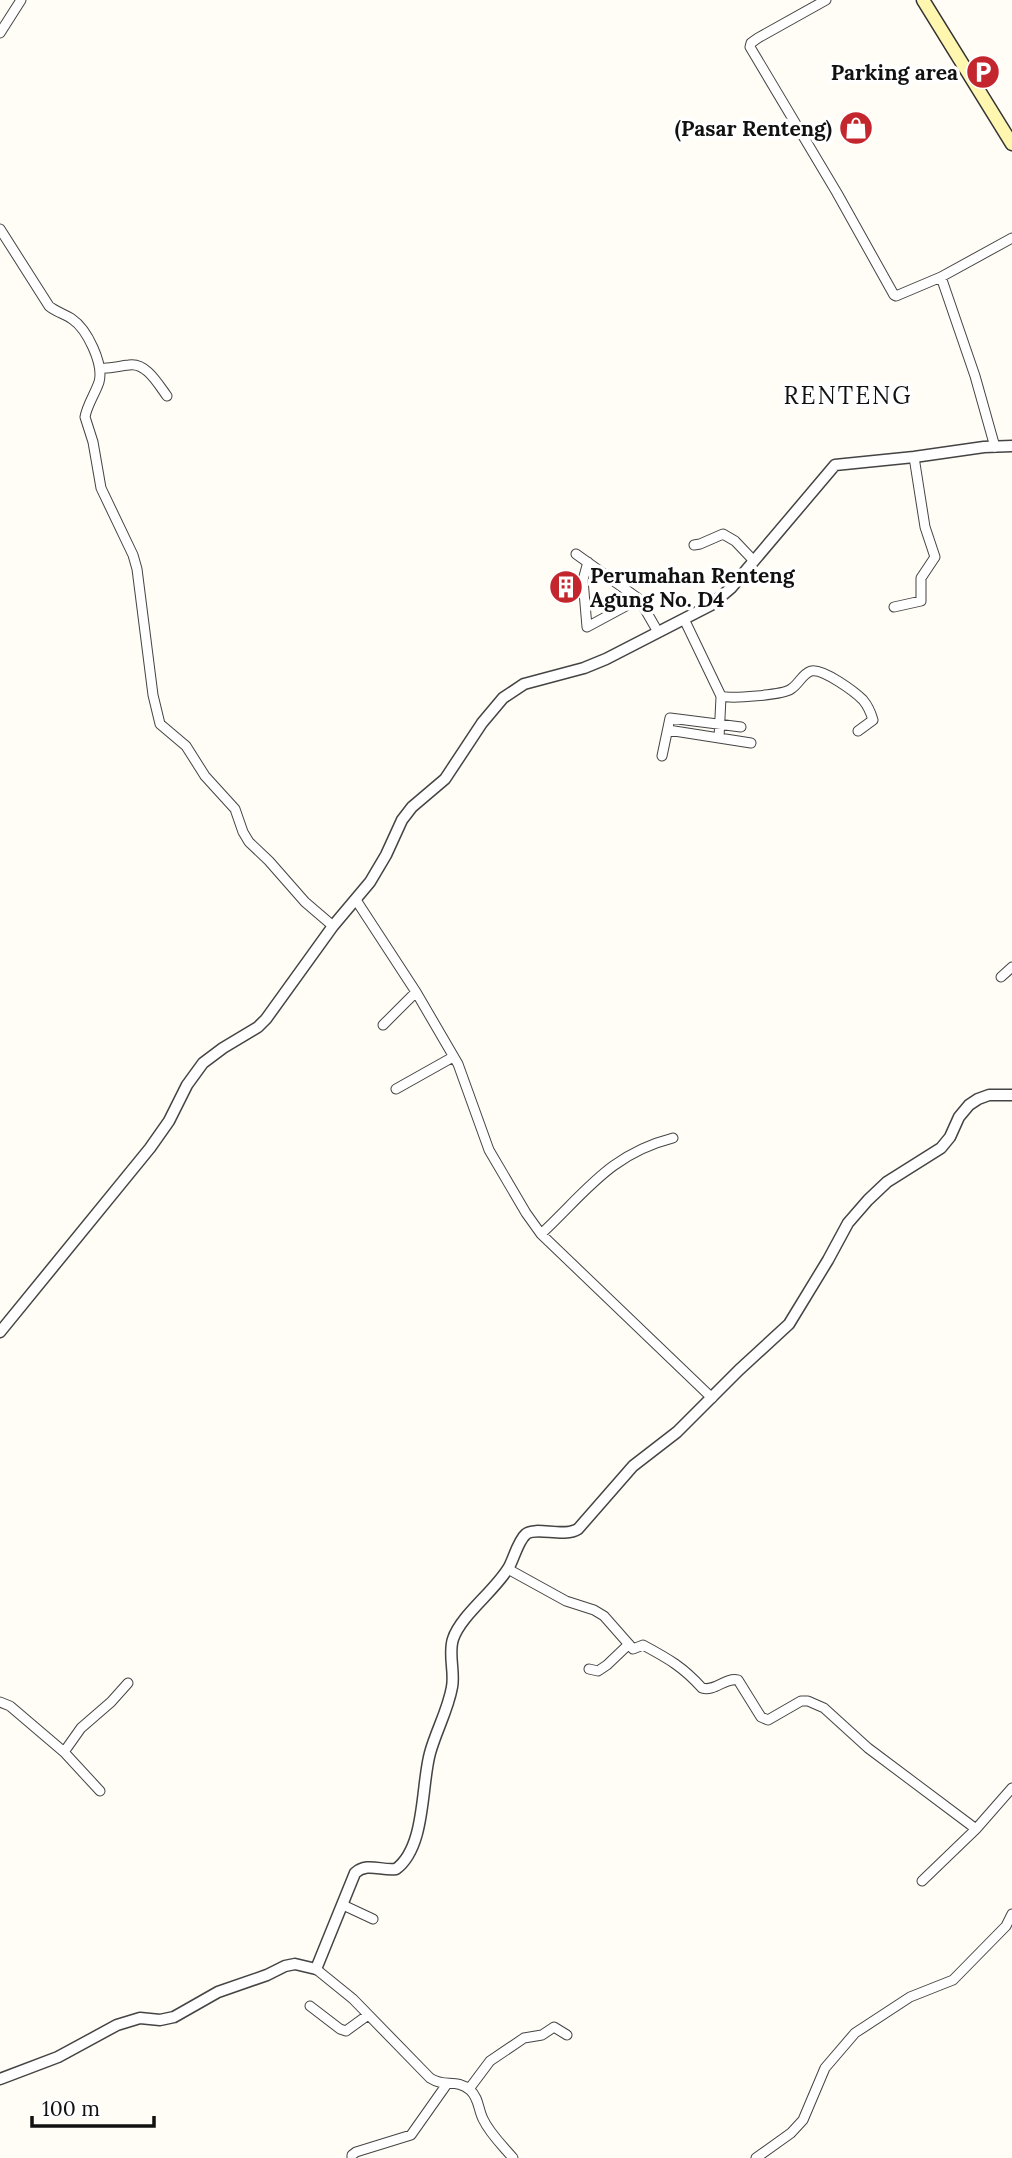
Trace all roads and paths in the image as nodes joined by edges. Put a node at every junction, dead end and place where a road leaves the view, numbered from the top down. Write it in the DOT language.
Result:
graph roads {
  1 [pos="21,0"];
  2 [pos="826,0"];
  3 [pos="923,0"];
  4 [pos="0,33"];
  5 [pos="1012,145"];
  6 [pos="0,229"];
  7 [pos="1012,238"];
  8 [pos="941,276"];
  9 [pos="100,368"];
  10 [pos="167,396"];
  11 [pos="1012,446"];
  12 [pos="995,447"];
  13 [pos="914,457"];
  14 [pos="694,545"];
  15 [pos="576,554"];
  16 [pos="754,561"];
  17 [pos="588,562"];
  18 [pos="639,599"];
  19 [pos="894,607"];
  20 [pos="684,619"];
  21 [pos="658,632"];
  22 [pos="721,697"];
  23 [pos="720,725"];
  24 [pos="741,727"];
  25 [pos="668,730"];
  26 [pos="858,731"];
  27 [pos="719,738"];
  28 [pos="751,743"];
  29 [pos="662,756"];
  30 [pos="356,900"];
  31 [pos="333,926"];
  32 [pos="1012,967"];
  33 [pos="1001,977"];
  34 [pos="416,992"];
  35 [pos="383,1025"];
  36 [pos="453,1057"];
  37 [pos="396,1089"];
  38 [pos="1012,1095"];
  39 [pos="673,1138"];
  40 [pos="541,1234"];
  41 [pos="0,1332"];
  42 [pos="712,1398"];
  43 [pos="508,1569"];
  44 [pos="629,1644"];
  45 [pos="589,1669"];
  46 [pos="128,1683"];
  47 [pos="0,1702"];
  48 [pos="64,1752"];
  49 [pos="1012,1788"];
  50 [pos="100,1791"];
  51 [pos="976,1829"];
  52 [pos="922,1881"];
  53 [pos="343,1905"];
  54 [pos="1012,1914"];
  55 [pos="373,1919"];
  56 [pos="316,1969"];
  57 [pos="310,2006"];
  58 [pos="368,2015"];
  59 [pos="567,2035"];
  60 [pos="0,2079"];
  61 [pos="447,2084"];
  62 [pos="469,2089"];
  63 [pos="352,2158"];
  64 [pos="513,2158"];
  65 [pos="756,2158"];
  1 -- 4 [label="street"];
  2 -- 8 [label="street"];
  3 -- 5 [label="main road"];
  6 -- 9 [label="street"];
  7 -- 8 [label="street"];
  8 -- 12 [label="street"];
  9 -- 10 [label="street"];
  9 -- 31 [label="street"];
  11 -- 12 [label="street"];
  12 -- 13 [label="street"];
  13 -- 16 [label="street"];
  13 -- 19 [label="street"];
  14 -- 16 [label="street"];
  15 -- 17 [label="street"];
  16 -- 20 [label="street"];
  17 -- 18 [label="street"];
  17 -- 18 [label="street"];
  18 -- 21 [label="street"];
  20 -- 21 [label="street"];
  20 -- 22 [label="street"];
  21 -- 30 [label="street"];
  22 -- 23 [label="street"];
  22 -- 26 [label="street"];
  23 -- 24 [label="street"];
  23 -- 25 [label="street"];
  23 -- 27 [label="street"];
  25 -- 27 [label="street"];
  25 -- 29 [label="street"];
  27 -- 28 [label="street"];
  30 -- 31 [label="street"];
  30 -- 34 [label="street"];
  31 -- 41 [label="street"];
  32 -- 33 [label="street"];
  34 -- 35 [label="street"];
  34 -- 36 [label="street"];
  36 -- 37 [label="street"];
  36 -- 40 [label="street"];
  38 -- 42 [label="street"];
  39 -- 40 [label="street"];
  40 -- 42 [label="street"];
  42 -- 43 [label="street"];
  43 -- 44 [label="street"];
  43 -- 53 [label="street"];
  44 -- 45 [label="street"];
  44 -- 51 [label="street"];
  46 -- 48 [label="street"];
  47 -- 48 [label="street"];
  48 -- 50 [label="street"];
  49 -- 51 [label="street"];
  51 -- 52 [label="street"];
  53 -- 55 [label="street"];
  53 -- 56 [label="street"];
  54 -- 65 [label="street"];
  56 -- 58 [label="street"];
  56 -- 60 [label="street"];
  57 -- 58 [label="street"];
  58 -- 61 [label="street"];
  59 -- 62 [label="street"];
  61 -- 62 [label="street"];
  61 -- 63 [label="street"];
  62 -- 64 [label="street"];
}
